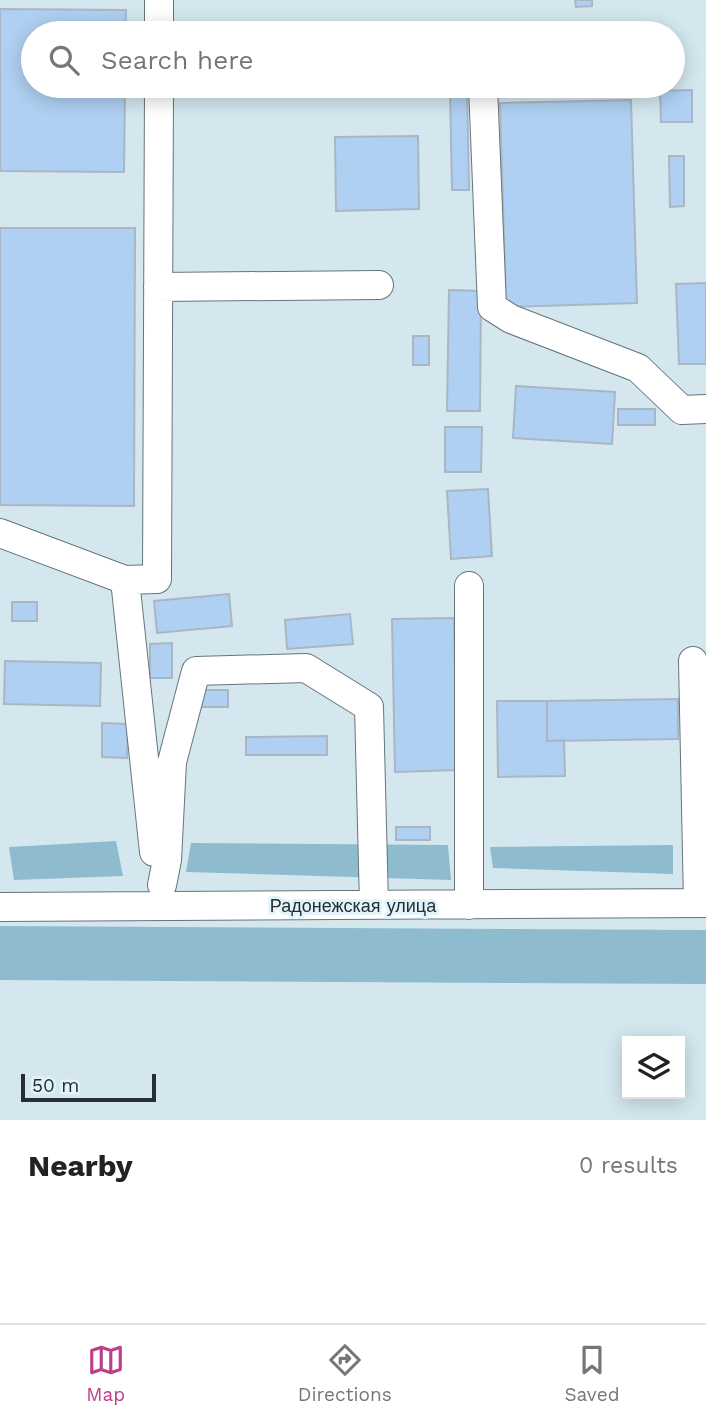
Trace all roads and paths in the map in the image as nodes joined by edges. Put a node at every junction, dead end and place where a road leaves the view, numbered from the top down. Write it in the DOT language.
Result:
graph roads {
  1 [pos="159,0"];
  2 [pos="159,21"];
  3 [pos="159,98"];
  4 [pos="483,98"];
  5 [pos="379,285"];
  6 [pos="158,287"];
  7 [pos="706,409"];
  8 [pos="0,533"];
  9 [pos="125,580"];
  10 [pos="469,586"];
  11 [pos="693,661"];
  12 [pos="164,895"];
  13 [pos="702,903"];
  14 [pos="374,905"];
  15 [pos="469,905"];
  16 [pos="0,907"];
  1 -- 2 [label="street"];
  3 -- 6 [label="street"];
  4 -- 7 [label="street"];
  5 -- 6 [label="street"];
  6 -- 9 [label="street"];
  8 -- 9 [label="street"];
  9 -- 12 [label="street"];
  10 -- 15 [label="street"];
  11 -- 13 [label="street"];
  12 -- 14 [label="street, Радонежская улица"];
  12 -- 14 [label="street"];
  12 -- 16 [label="street, Радонежская улица"];
  13 -- 15 [label="street, Радонежская улица"];
  14 -- 15 [label="street, Радонежская улица"];
}
